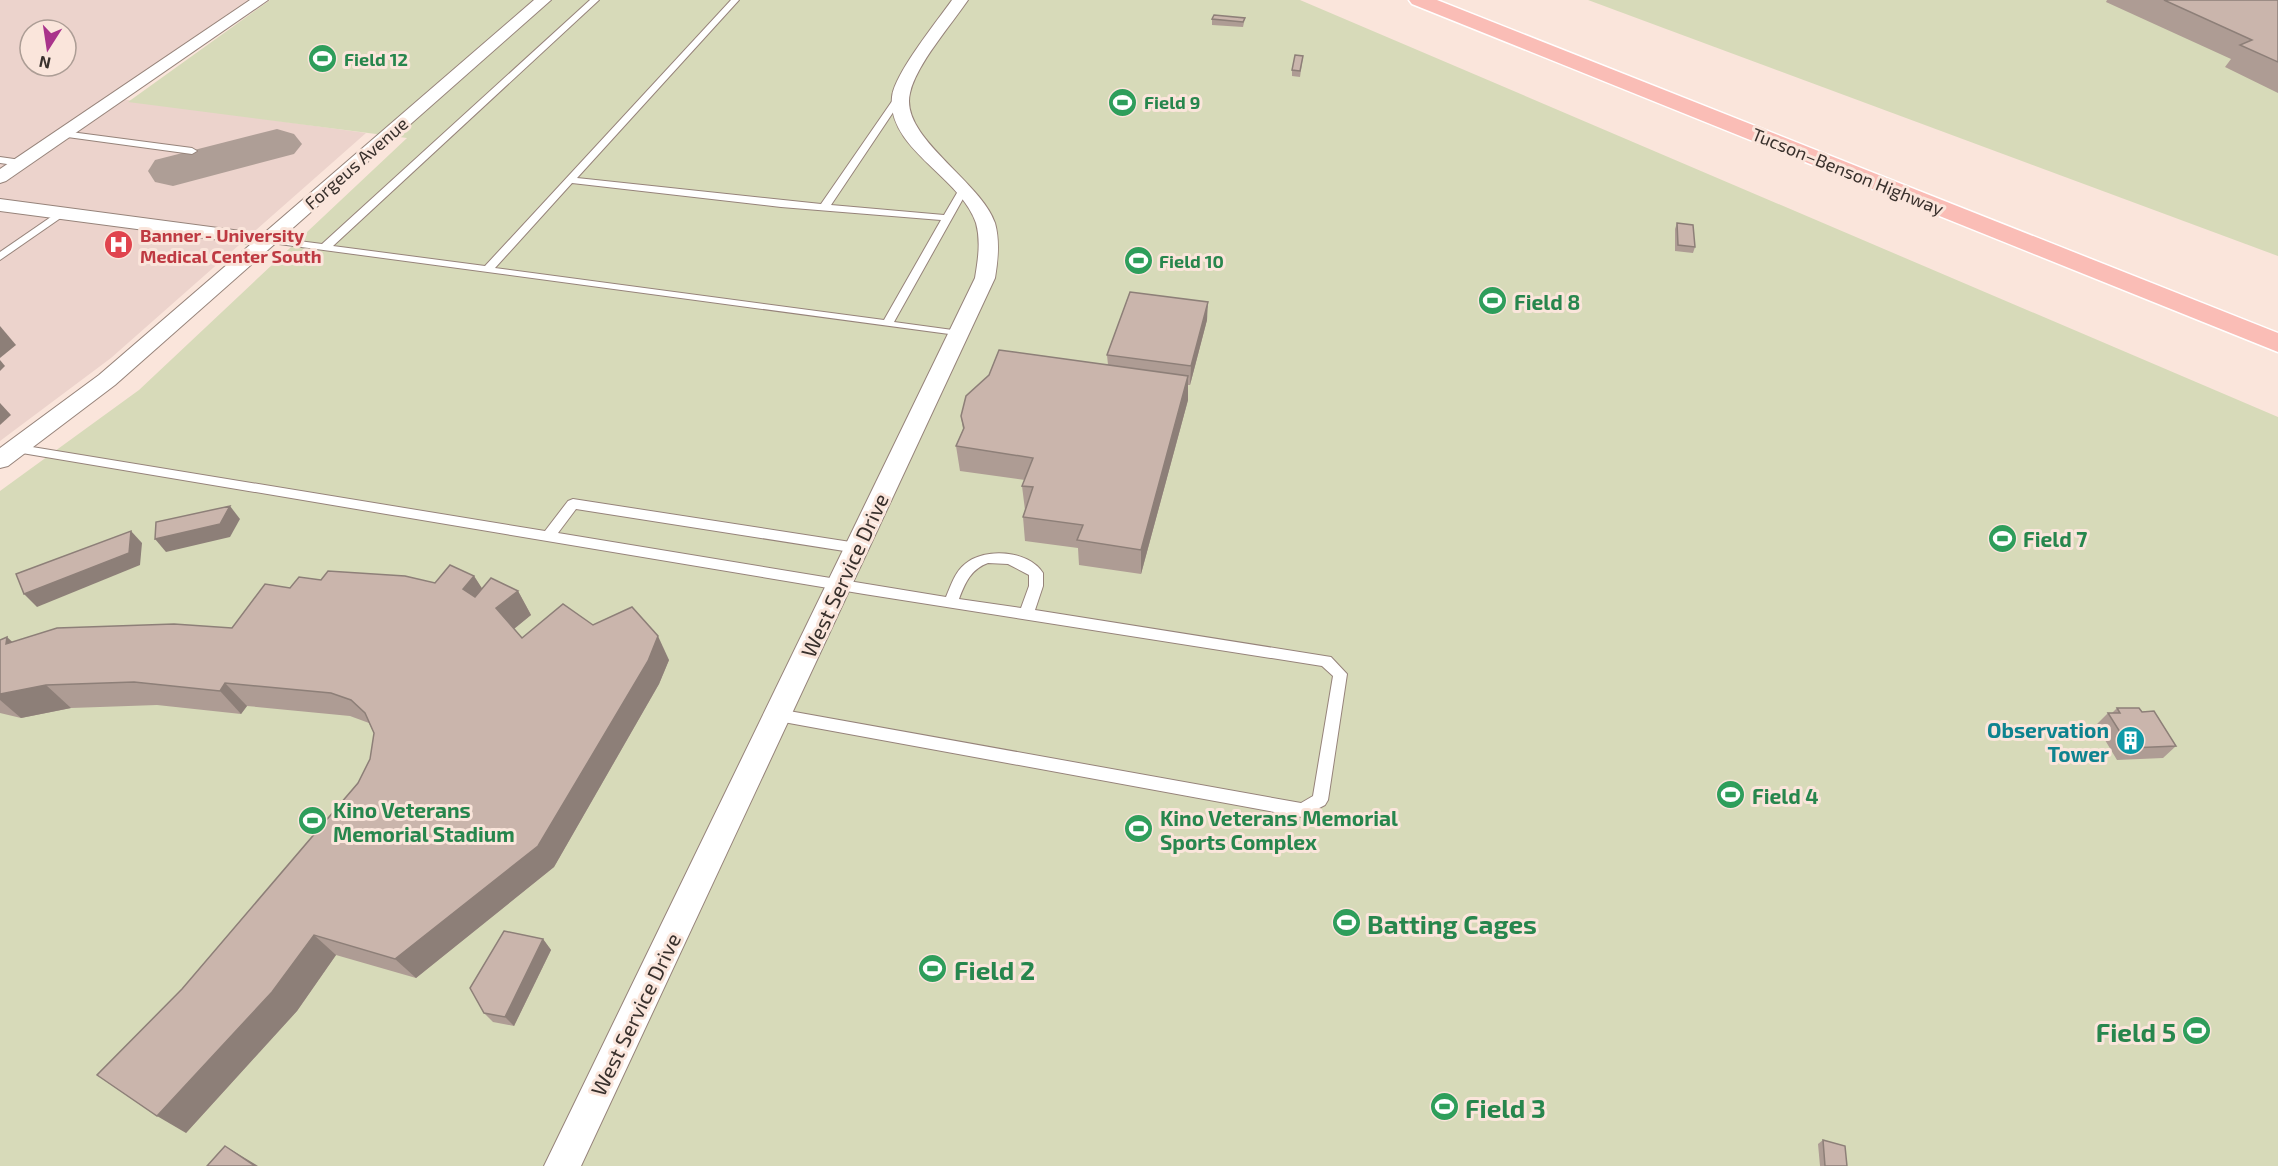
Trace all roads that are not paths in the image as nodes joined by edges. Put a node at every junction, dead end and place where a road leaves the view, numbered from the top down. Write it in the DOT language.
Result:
graph roads {
  1 [pos="260,0"];
  2 [pos="543,0"];
  3 [pos="595,0"];
  4 [pos="735,0"];
  5 [pos="960,0"];
  6 [pos="1419,0"];
  7 [pos="1458,0"];
  8 [pos="900,96"];
  9 [pos="63,134"];
  10 [pos="192,151"];
  11 [pos="0,160"];
  12 [pos="21,163"];
  13 [pos="0,177"];
  14 [pos="569,180"];
  15 [pos="964,188"];
  16 [pos="0,205"];
  17 [pos="824,208"];
  18 [pos="61,213"];
  19 [pos="948,218"];
  20 [pos="268,240"];
  21 [pos="324,248"];
  22 [pos="0,257"];
  23 [pos="487,270"];
  24 [pos="2278,321"];
  25 [pos="887,324"];
  26 [pos="960,334"];
  27 [pos="2278,343"];
  28 [pos="7,454"];
  29 [pos="548,537"];
  30 [pos="856,548"];
  31 [pos="838,585"];
  32 [pos="951,602"];
  33 [pos="1026,615"];
  34 [pos="778,715"];
  35 [pos="562,1166"];
  1 -- 9 [label="street"];
  2 -- 20 [label="street, Forgeus Avenue"];
  3 -- 21 [label="lane"];
  4 -- 14 [label="lane"];
  5 -- 8 [label="street"];
  6 -- 27 [label="highway, Tucson–Benson Highway"];
  7 -- 24 [label="highway, Tucson–Benson Highway"];
  8 -- 15 [label="street, West Service Drive"];
  8 -- 17 [label="lane"];
  9 -- 10 [label="lane"];
  9 -- 12 [label="street"];
  11 -- 12 [label="lane"];
  12 -- 13 [label="street"];
  14 -- 17 [label="lane"];
  14 -- 23 [label="lane"];
  15 -- 19 [label="lane"];
  15 -- 26 [label="street, West Service Drive"];
  16 -- 18 [label="street"];
  17 -- 19 [label="lane"];
  18 -- 20 [label="street"];
  18 -- 22 [label="lane"];
  19 -- 25 [label="lane"];
  20 -- 21 [label="lane"];
  20 -- 28 [label="street, Forgeus Avenue"];
  21 -- 23 [label="lane"];
  23 -- 25 [label="lane"];
  25 -- 26 [label="lane"];
  26 -- 30 [label="street, West Service Drive"];
  28 -- 29 [label="lane"];
  29 -- 30 [label="lane"];
  29 -- 31 [label="lane"];
  30 -- 31 [label="street, West Service Drive"];
  31 -- 32 [label="lane"];
  31 -- 34 [label="street, West Service Drive"];
  32 -- 33 [label="lane"];
  32 -- 33 [label="lane"];
  33 -- 34 [label="lane"];
  34 -- 35 [label="street, West Service Drive"];
}
